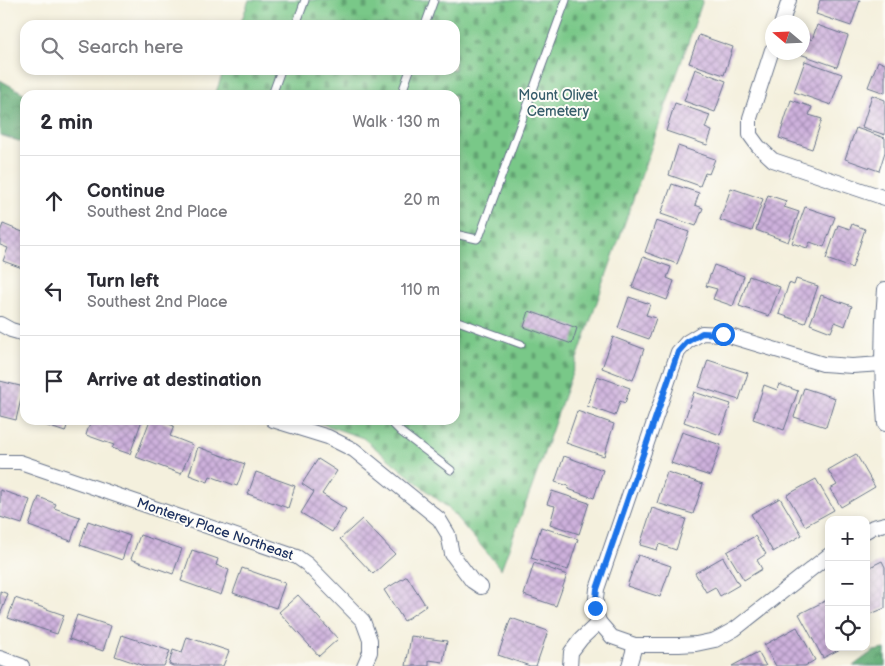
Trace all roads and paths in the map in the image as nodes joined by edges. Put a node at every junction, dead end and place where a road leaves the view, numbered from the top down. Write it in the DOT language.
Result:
graph roads {
  1 [pos="305,0"];
  2 [pos="434,0"];
  3 [pos="566,0"];
  4 [pos="789,0"];
  5 [pos="784,15"];
  6 [pos="298,20"];
  7 [pos="427,20"];
  8 [pos="769,60"];
  9 [pos="279,75"];
  10 [pos="408,75"];
  11 [pos="274,90"];
  12 [pos="403,90"];
  13 [pos="885,198"];
  14 [pos="460,235"];
  15 [pos="885,289"];
  16 [pos="460,322"];
  17 [pos="0,324"];
  18 [pos="20,333"];
  19 [pos="521,344"];
  20 [pos="882,364"];
  21 [pos="885,424"];
  22 [pos="288,425"];
  23 [pos="394,425"];
  24 [pos="0,462"];
  25 [pos="451,470"];
  26 [pos="885,524"];
  27 [pos="870,530"];
  28 [pos="825,558"];
  29 [pos="481,587"];
  30 [pos="599,622"];
  31 [pos="635,645"];
  32 [pos="0,658"];
  33 [pos="22,666"];
  34 [pos="364,666"];
  35 [pos="570,666"];
  36 [pos="629,666"];
  1 -- 6 [label="lane"];
  2 -- 7 [label="lane"];
  3 -- 14 [label="lane"];
  4 -- 5 [label="street"];
  8 -- 13 [label="street"];
  9 -- 11 [label="lane"];
  10 -- 12 [label="lane"];
  15 -- 20 [label="street"];
  16 -- 19 [label="lane"];
  17 -- 18 [label="street"];
  20 -- 21 [label="street"];
  20 -- 30 [label="street"];
  22 -- 29 [label="street"];
  23 -- 25 [label="lane"];
  24 -- 34 [label="street, Monterey Place Northeast"];
  26 -- 27 [label="street"];
  28 -- 31 [label="street"];
  30 -- 31 [label="street"];
  30 -- 35 [label="street"];
  31 -- 36 [label="street"];
  32 -- 33 [label="street"];
}
